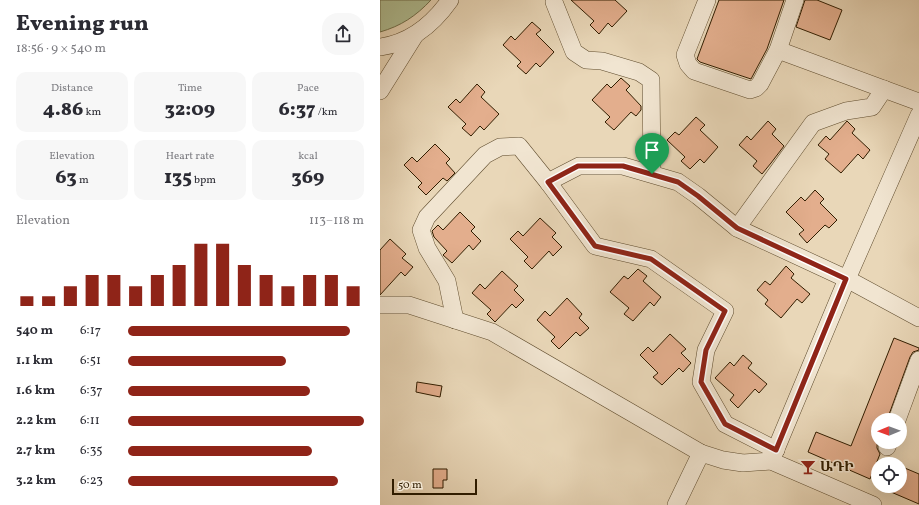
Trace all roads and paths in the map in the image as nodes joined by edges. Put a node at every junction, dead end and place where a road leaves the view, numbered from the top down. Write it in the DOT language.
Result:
graph roads {
  1 [pos="450,0"];
  2 [pos="707,0"];
  3 [pos="795,0"];
  4 [pos="554,2"];
  5 [pos="415,35"];
  6 [pos="380,47"];
  7 [pos="778,50"];
  8 [pos="884,89"];
  9 [pos="380,91"];
  10 [pos="919,102"];
  11 [pos="919,114"];
  12 [pos="652,174"];
  13 [pos="548,182"];
  14 [pos="737,228"];
  15 [pos="846,279"];
  16 [pos="380,305"];
  17 [pos="919,318"];
  18 [pos="455,320"];
  19 [pos="919,360"];
  20 [pos="900,413"];
  21 [pos="702,453"];
  22 [pos="773,455"];
  23 [pos="676,505"];
  24 [pos="873,505"];
  1 -- 5 [label="street"];
  2 -- 7 [label="street"];
  3 -- 7 [label="street"];
  4 -- 12 [label="street"];
  5 -- 6 [label="street"];
  5 -- 9 [label="street"];
  7 -- 8 [label="street"];
  8 -- 10 [label="street"];
  8 -- 14 [label="street"];
  11 -- 15 [label="street"];
  12 -- 13 [label="street"];
  12 -- 14 [label="street"];
  13 -- 18 [label="street"];
  13 -- 22 [label="street"];
  14 -- 15 [label="street"];
  15 -- 17 [label="street"];
  15 -- 22 [label="street"];
  16 -- 18 [label="street"];
  18 -- 21 [label="street"];
  19 -- 20 [label="street"];
  21 -- 22 [label="street"];
  21 -- 23 [label="street"];
  22 -- 24 [label="street"];
}
